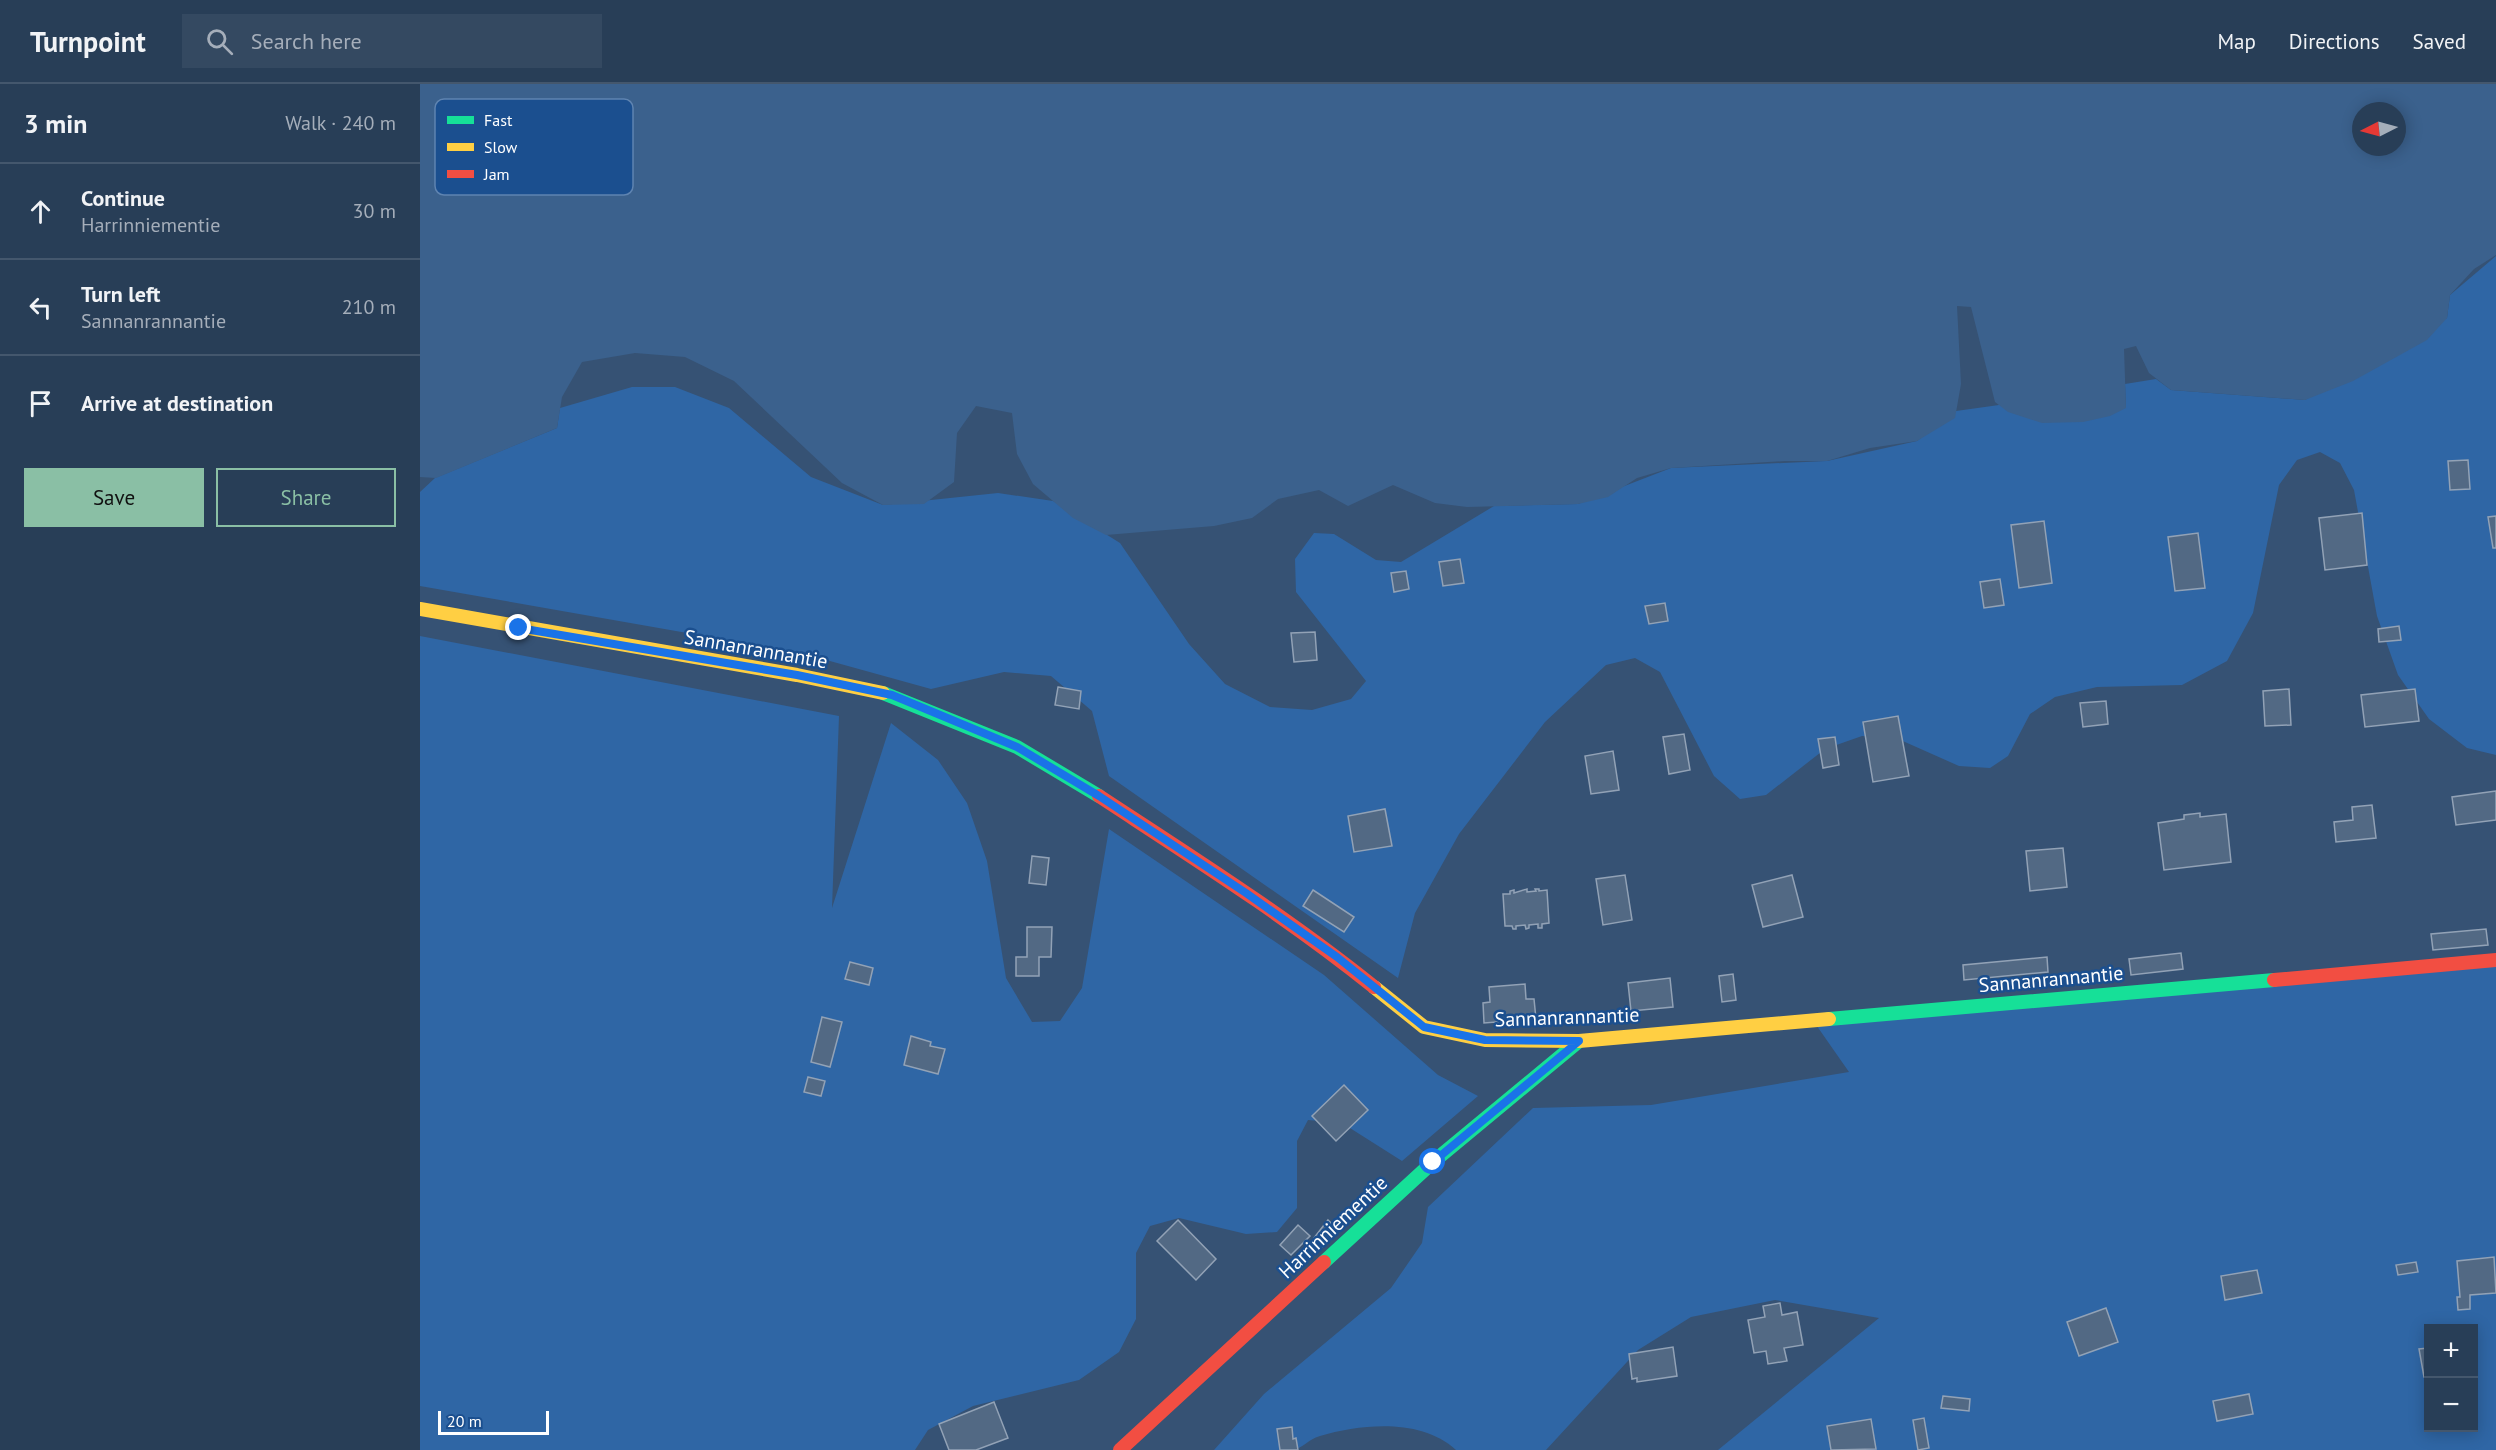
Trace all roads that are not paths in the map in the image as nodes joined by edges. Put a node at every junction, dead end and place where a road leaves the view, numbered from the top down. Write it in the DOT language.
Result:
graph roads {
  1 [pos="420,609"];
  2 [pos="2496,960"];
  3 [pos="1579,1041"];
  4 [pos="1120,1450"];
  1 -- 3 [label="street, Sannanrannantie"];
  2 -- 3 [label="street, Sannanrannantie"];
  3 -- 4 [label="street, Harrinniementie"];
}
